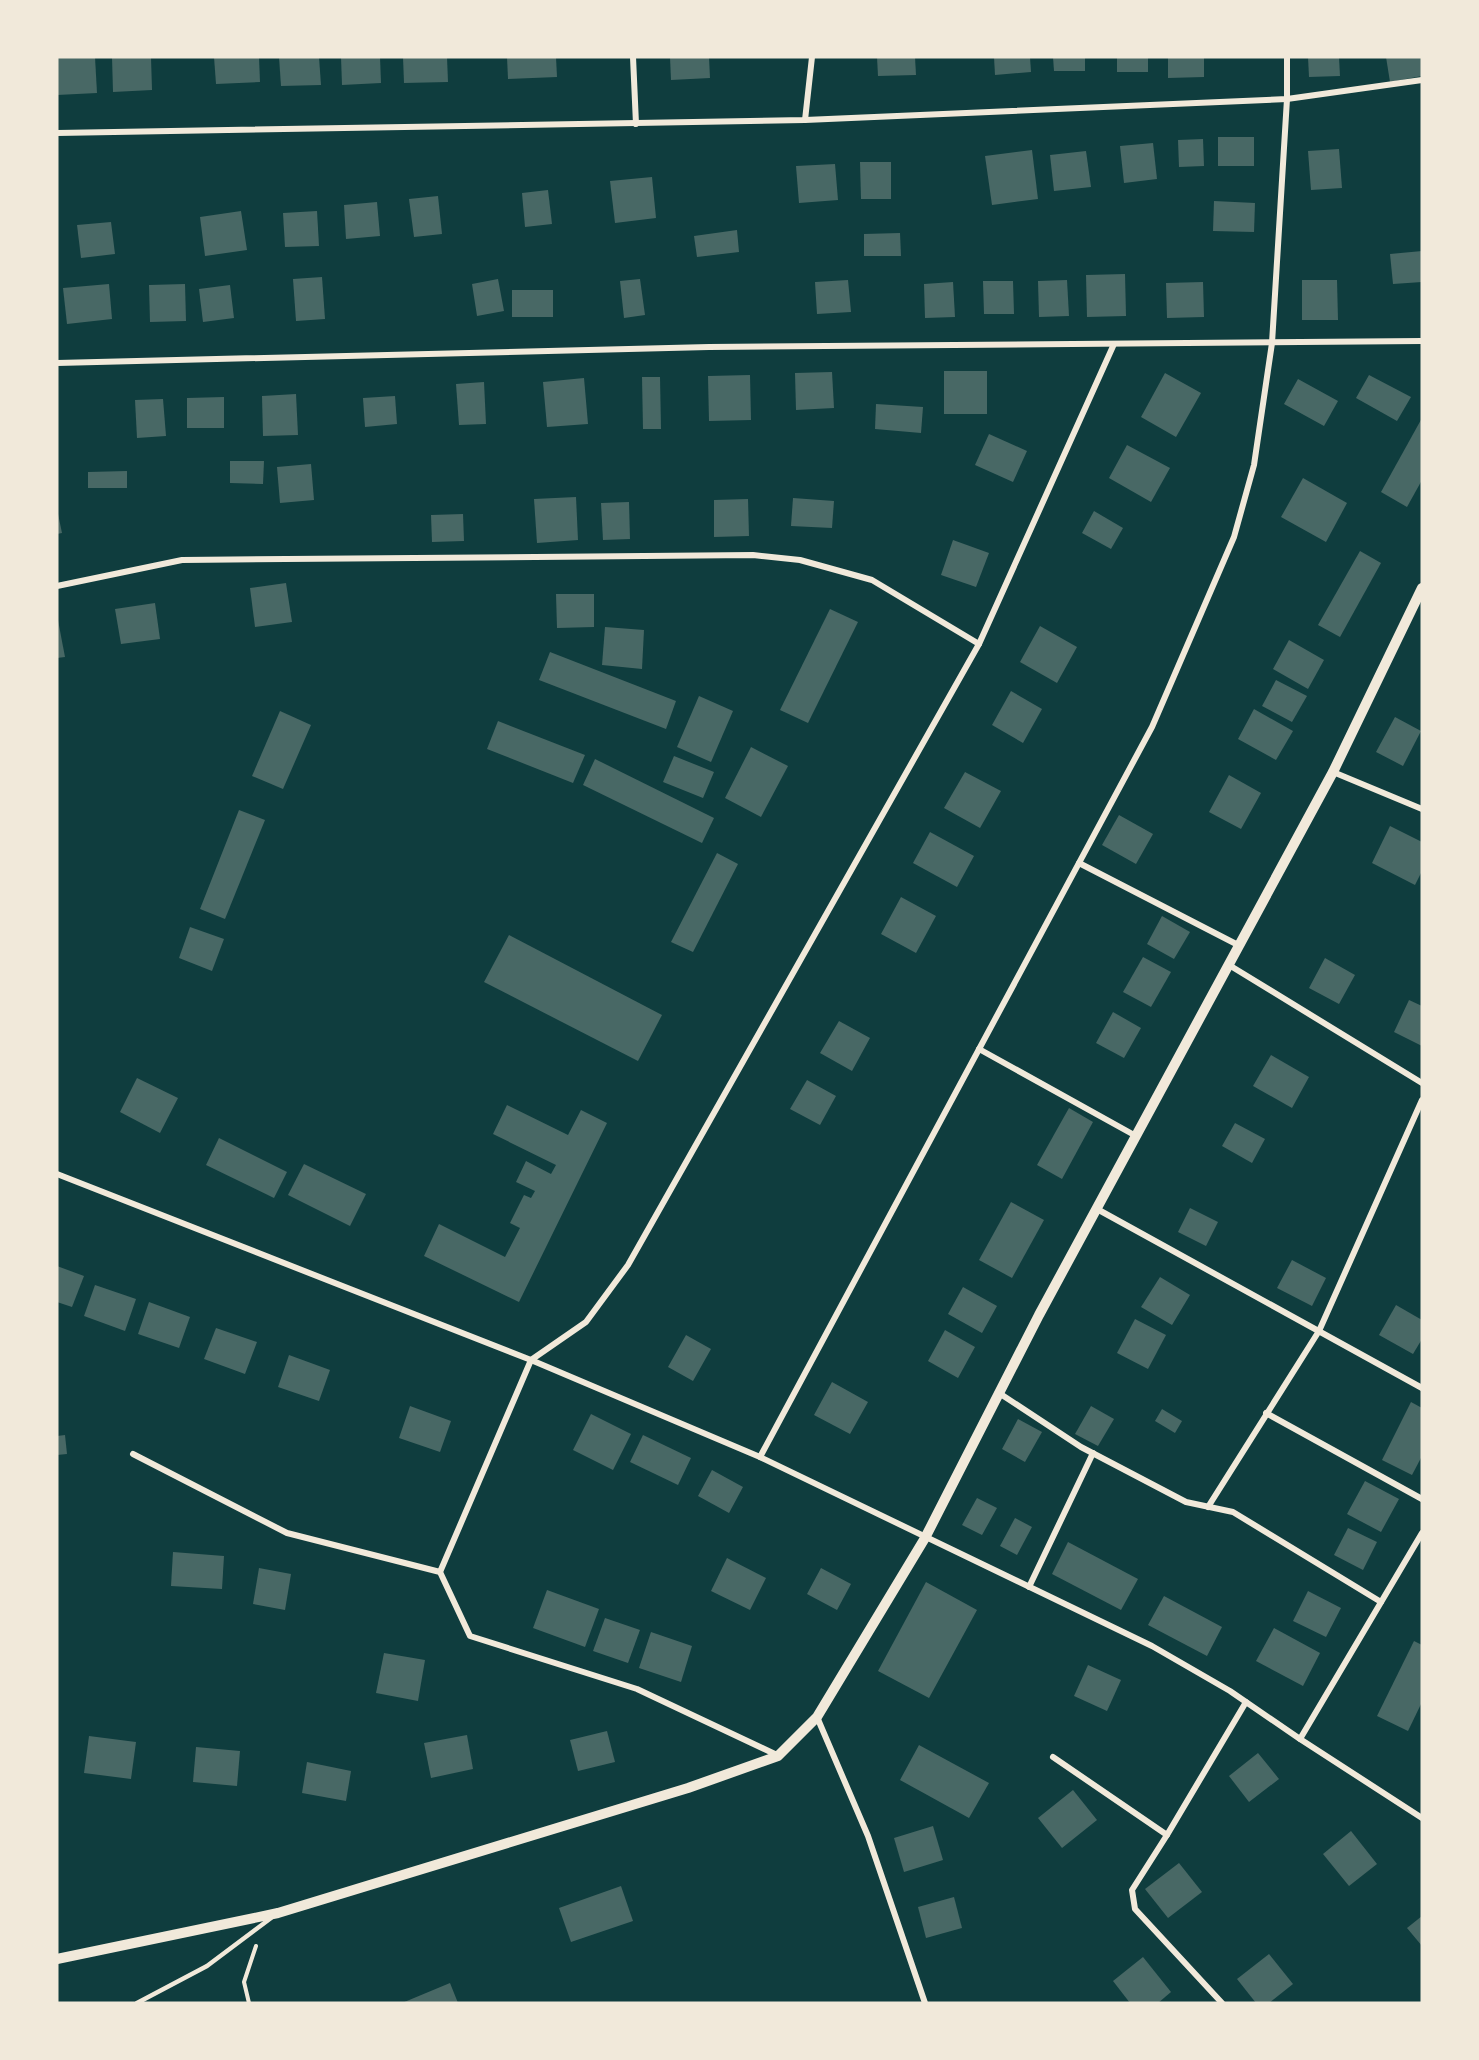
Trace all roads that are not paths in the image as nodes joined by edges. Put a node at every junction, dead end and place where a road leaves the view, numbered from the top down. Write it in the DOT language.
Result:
graph roads {
  1 [pos="633,57"];
  2 [pos="812,57"];
  3 [pos="1287,57"];
  4 [pos="1422,81"];
  5 [pos="1287,99"];
  6 [pos="805,120"];
  7 [pos="636,124"];
  8 [pos="57,134"];
  9 [pos="1422,341"];
  10 [pos="1272,343"];
  11 [pos="1114,344"];
  12 [pos="57,363"];
  13 [pos="57,586"];
  14 [pos="1422,588"];
  15 [pos="978,644"];
  16 [pos="1333,772"];
  17 [pos="1422,809"];
  18 [pos="1079,863"];
  19 [pos="1240,946"];
  20 [pos="1229,966"];
  21 [pos="979,1049"];
  22 [pos="1422,1083"];
  23 [pos="1422,1100"];
  24 [pos="1136,1136"];
  25 [pos="57,1174"];
  26 [pos="1097,1209"];
  27 [pos="1318,1331"];
  28 [pos="531,1360"];
  29 [pos="1422,1388"];
  30 [pos="999,1393"];
  31 [pos="1266,1413"];
  32 [pos="1093,1453"];
  33 [pos="133,1454"];
  34 [pos="760,1457"];
  35 [pos="1422,1499"];
  36 [pos="1208,1506"];
  37 [pos="1422,1533"];
  38 [pos="925,1538"];
  39 [pos="440,1572"];
  40 [pos="1029,1587"];
  41 [pos="1382,1602"];
  42 [pos="1246,1702"];
  43 [pos="817,1717"];
  44 [pos="1300,1739"];
  45 [pos="777,1756"];
  46 [pos="1053,1757"];
  47 [pos="1422,1818"];
  48 [pos="1167,1835"];
  49 [pos="278,1912"];
  50 [pos="57,1959"];
  51 [pos="137,2003"];
  52 [pos="925,2003"];
  53 [pos="1222,2003"];
  1 -- 7 [label="street"];
  2 -- 6 [label="street"];
  3 -- 5 [label="street"];
  4 -- 5 [label="street"];
  5 -- 6 [label="street"];
  5 -- 10 [label="street"];
  6 -- 7 [label="street"];
  7 -- 8 [label="street"];
  9 -- 10 [label="street"];
  10 -- 11 [label="street"];
  10 -- 18 [label="street"];
  11 -- 12 [label="street"];
  11 -- 15 [label="street"];
  13 -- 15 [label="street"];
  14 -- 16 [label="street"];
  15 -- 28 [label="street"];
  16 -- 17 [label="street"];
  16 -- 19 [label="street"];
  18 -- 19 [label="street"];
  18 -- 21 [label="street"];
  19 -- 20 [label="street"];
  20 -- 22 [label="street"];
  20 -- 24 [label="street"];
  21 -- 24 [label="street"];
  21 -- 34 [label="street"];
  23 -- 27 [label="street"];
  24 -- 26 [label="street"];
  25 -- 28 [label="street"];
  26 -- 27 [label="street"];
  26 -- 30 [label="street"];
  27 -- 29 [label="street"];
  27 -- 31 [label="street"];
  28 -- 34 [label="street"];
  28 -- 39 [label="street"];
  30 -- 32 [label="street"];
  30 -- 38 [label="street"];
  31 -- 35 [label="street"];
  31 -- 36 [label="street"];
  32 -- 36 [label="street"];
  32 -- 40 [label="street"];
  33 -- 39 [label="street"];
  34 -- 38 [label="street"];
  36 -- 41 [label="street"];
  37 -- 41 [label="street"];
  38 -- 40 [label="street"];
  38 -- 43 [label="street"];
  39 -- 45 [label="street"];
  40 -- 42 [label="street"];
  41 -- 44 [label="street"];
  42 -- 44 [label="street"];
  42 -- 48 [label="street"];
  43 -- 45 [label="street"];
  43 -- 52 [label="street"];
  44 -- 47 [label="street"];
  45 -- 49 [label="street"];
  46 -- 48 [label="street"];
  48 -- 53 [label="street"];
  49 -- 50 [label="street"];
  49 -- 51 [label="lane"];
}
